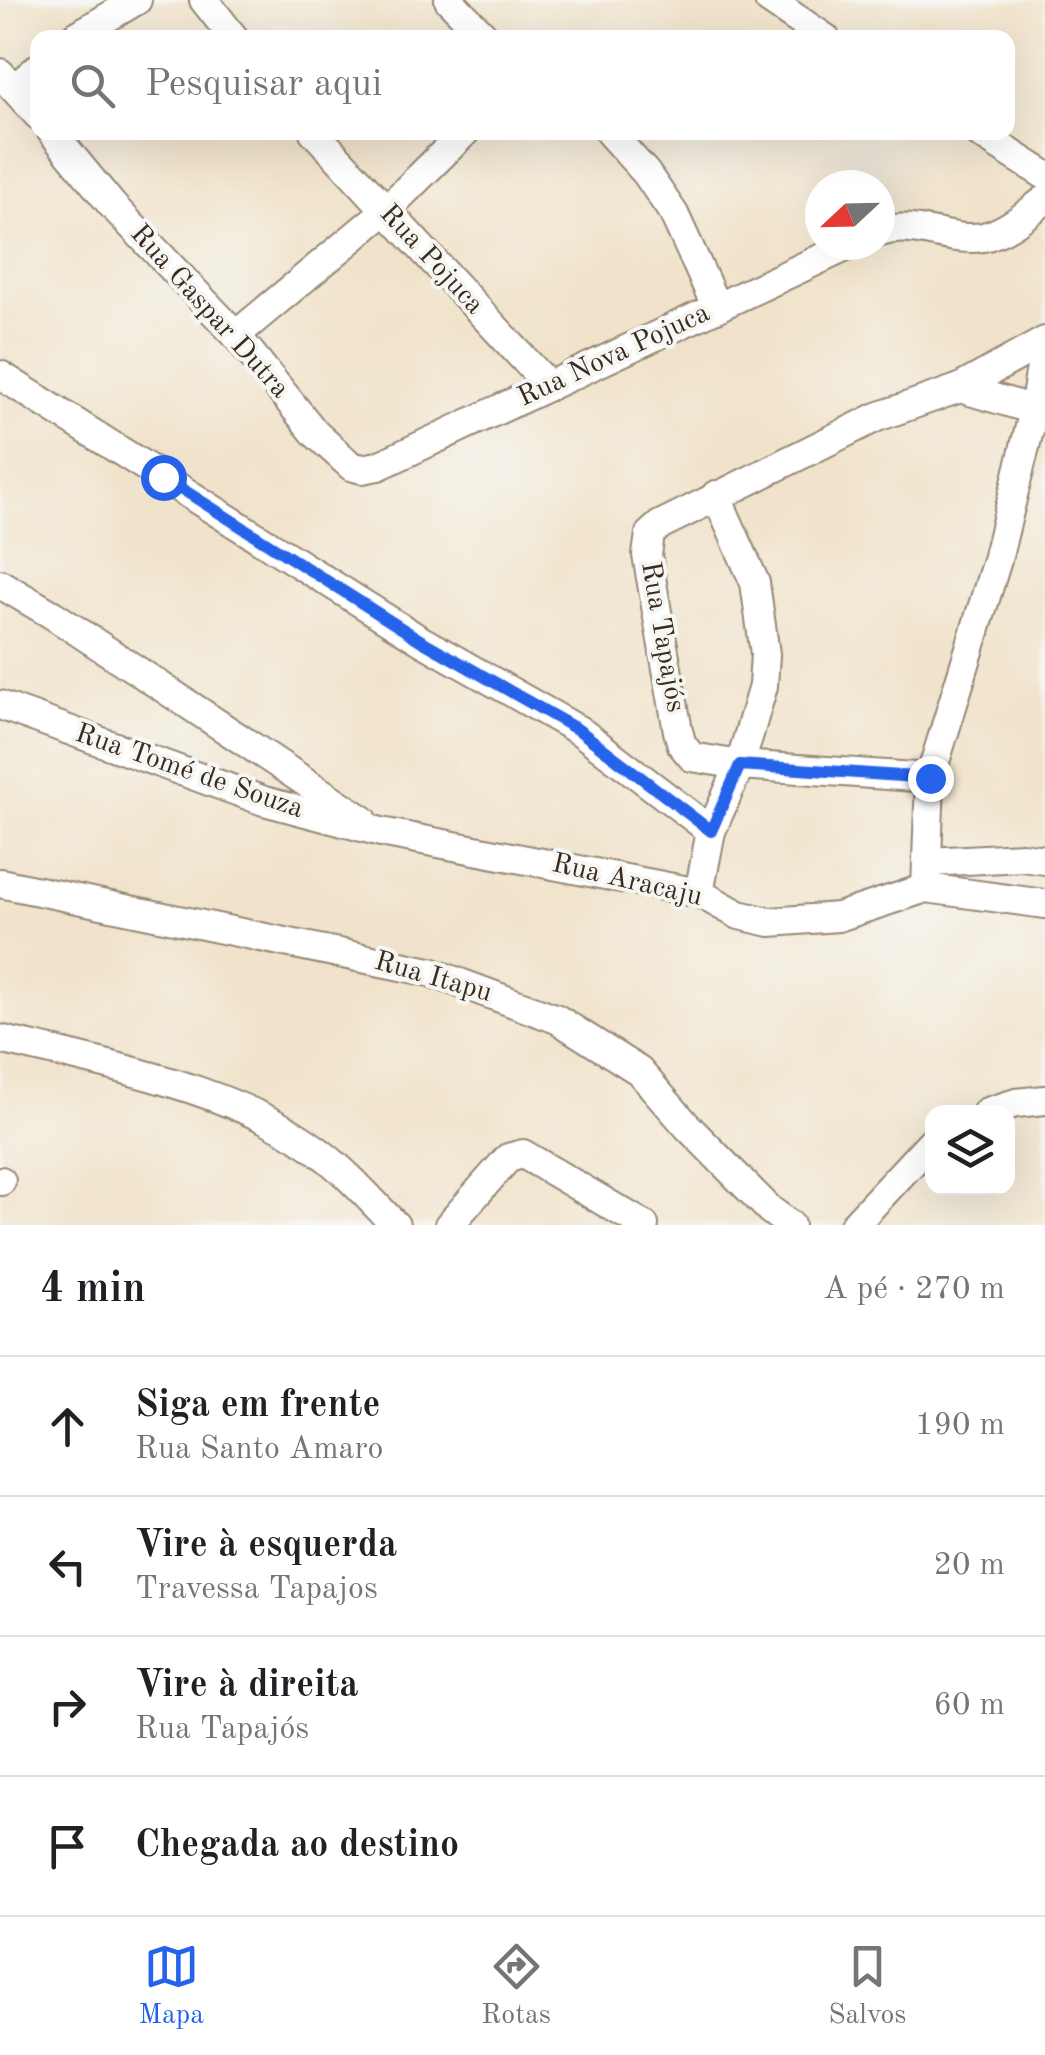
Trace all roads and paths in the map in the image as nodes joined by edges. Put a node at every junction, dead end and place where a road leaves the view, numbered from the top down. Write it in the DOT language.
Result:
graph roads {
  1 [pos="137,0"];
  2 [pos="204,0"];
  3 [pos="449,0"];
  4 [pos="769,0"];
  5 [pos="86,30"];
  6 [pos="228,30"];
  7 [pos="478,30"];
  8 [pos="813,30"];
  9 [pos="8,80"];
  10 [pos="30,106"];
  11 [pos="59,140"];
  12 [pos="321,140"];
  13 [pos="457,140"];
  14 [pos="616,140"];
  15 [pos="990,140"];
  16 [pos="1045,175"];
  17 [pos="1045,200"];
  18 [pos="385,211"];
  19 [pos="895,228"];
  20 [pos="818,260"];
  21 [pos="717,308"];
  22 [pos="236,336"];
  23 [pos="1045,342"];
  24 [pos="0,375"];
  25 [pos="548,386"];
  26 [pos="960,388"];
  27 [pos="1040,411"];
  28 [pos="378,466"];
  29 [pos="716,496"];
  30 [pos="0,584"];
  31 [pos="0,705"];
  32 [pos="740,765"];
  33 [pos="930,778"];
  34 [pos="711,831"];
  35 [pos="381,832"];
  36 [pos="1045,860"];
  37 [pos="927,875"];
  38 [pos="0,883"];
  39 [pos="699,893"];
  40 [pos="1045,904"];
  41 [pos="0,1039"];
  42 [pos="1045,1100"];
  43 [pos="1010,1105"];
  44 [pos="925,1148"];
  45 [pos="396,1225"];
  46 [pos="448,1225"];
  47 [pos="644,1225"];
  48 [pos="790,1225"];
  49 [pos="854,1225"];
  1 -- 5 [label="street"];
  2 -- 6 [label="street"];
  3 -- 7 [label="street"];
  4 -- 8 [label="street"];
  9 -- 10 [label="street"];
  11 -- 22 [label="street, Rua Gaspar Dutra"];
  12 -- 18 [label="street, Rua Pojuca"];
  13 -- 18 [label="street"];
  14 -- 21 [label="street"];
  15 -- 16 [label="street"];
  17 -- 19 [label="street"];
  18 -- 22 [label="street"];
  18 -- 25 [label="street, Rua Pojuca"];
  20 -- 21 [label="street, Rua Nova Pojuca"];
  21 -- 25 [label="street, Rua Nova Pojuca"];
  22 -- 28 [label="street, Rua Gaspar Dutra"];
  23 -- 26 [label="street, Rua Tapajós"];
  23 -- 27 [label="street"];
  24 -- 34 [label="street"];
  25 -- 28 [label="street, Rua Nova Pojuca"];
  26 -- 27 [label="street"];
  26 -- 29 [label="street, Rua Tapajós"];
  27 -- 33 [label="street"];
  29 -- 32 [label="street"];
  29 -- 32 [label="street, Rua Tapajós"];
  30 -- 35 [label="street"];
  31 -- 35 [label="street, Rua Tomé de Souza"];
  32 -- 33 [label="street, Rua Tapajós"];
  32 -- 34 [label="street"];
  33 -- 37 [label="street"];
  34 -- 39 [label="street"];
  35 -- 39 [label="street, Rua Aracaju"];
  36 -- 37 [label="street"];
  37 -- 39 [label="street, Rua Aracaju"];
  37 -- 40 [label="street, Rua Aracaju"];
  38 -- 48 [label="street, Rua Itapu"];
  41 -- 45 [label="street"];
  42 -- 43 [label="street"];
  44 -- 49 [label="street"];
  46 -- 47 [label="street"];
}
